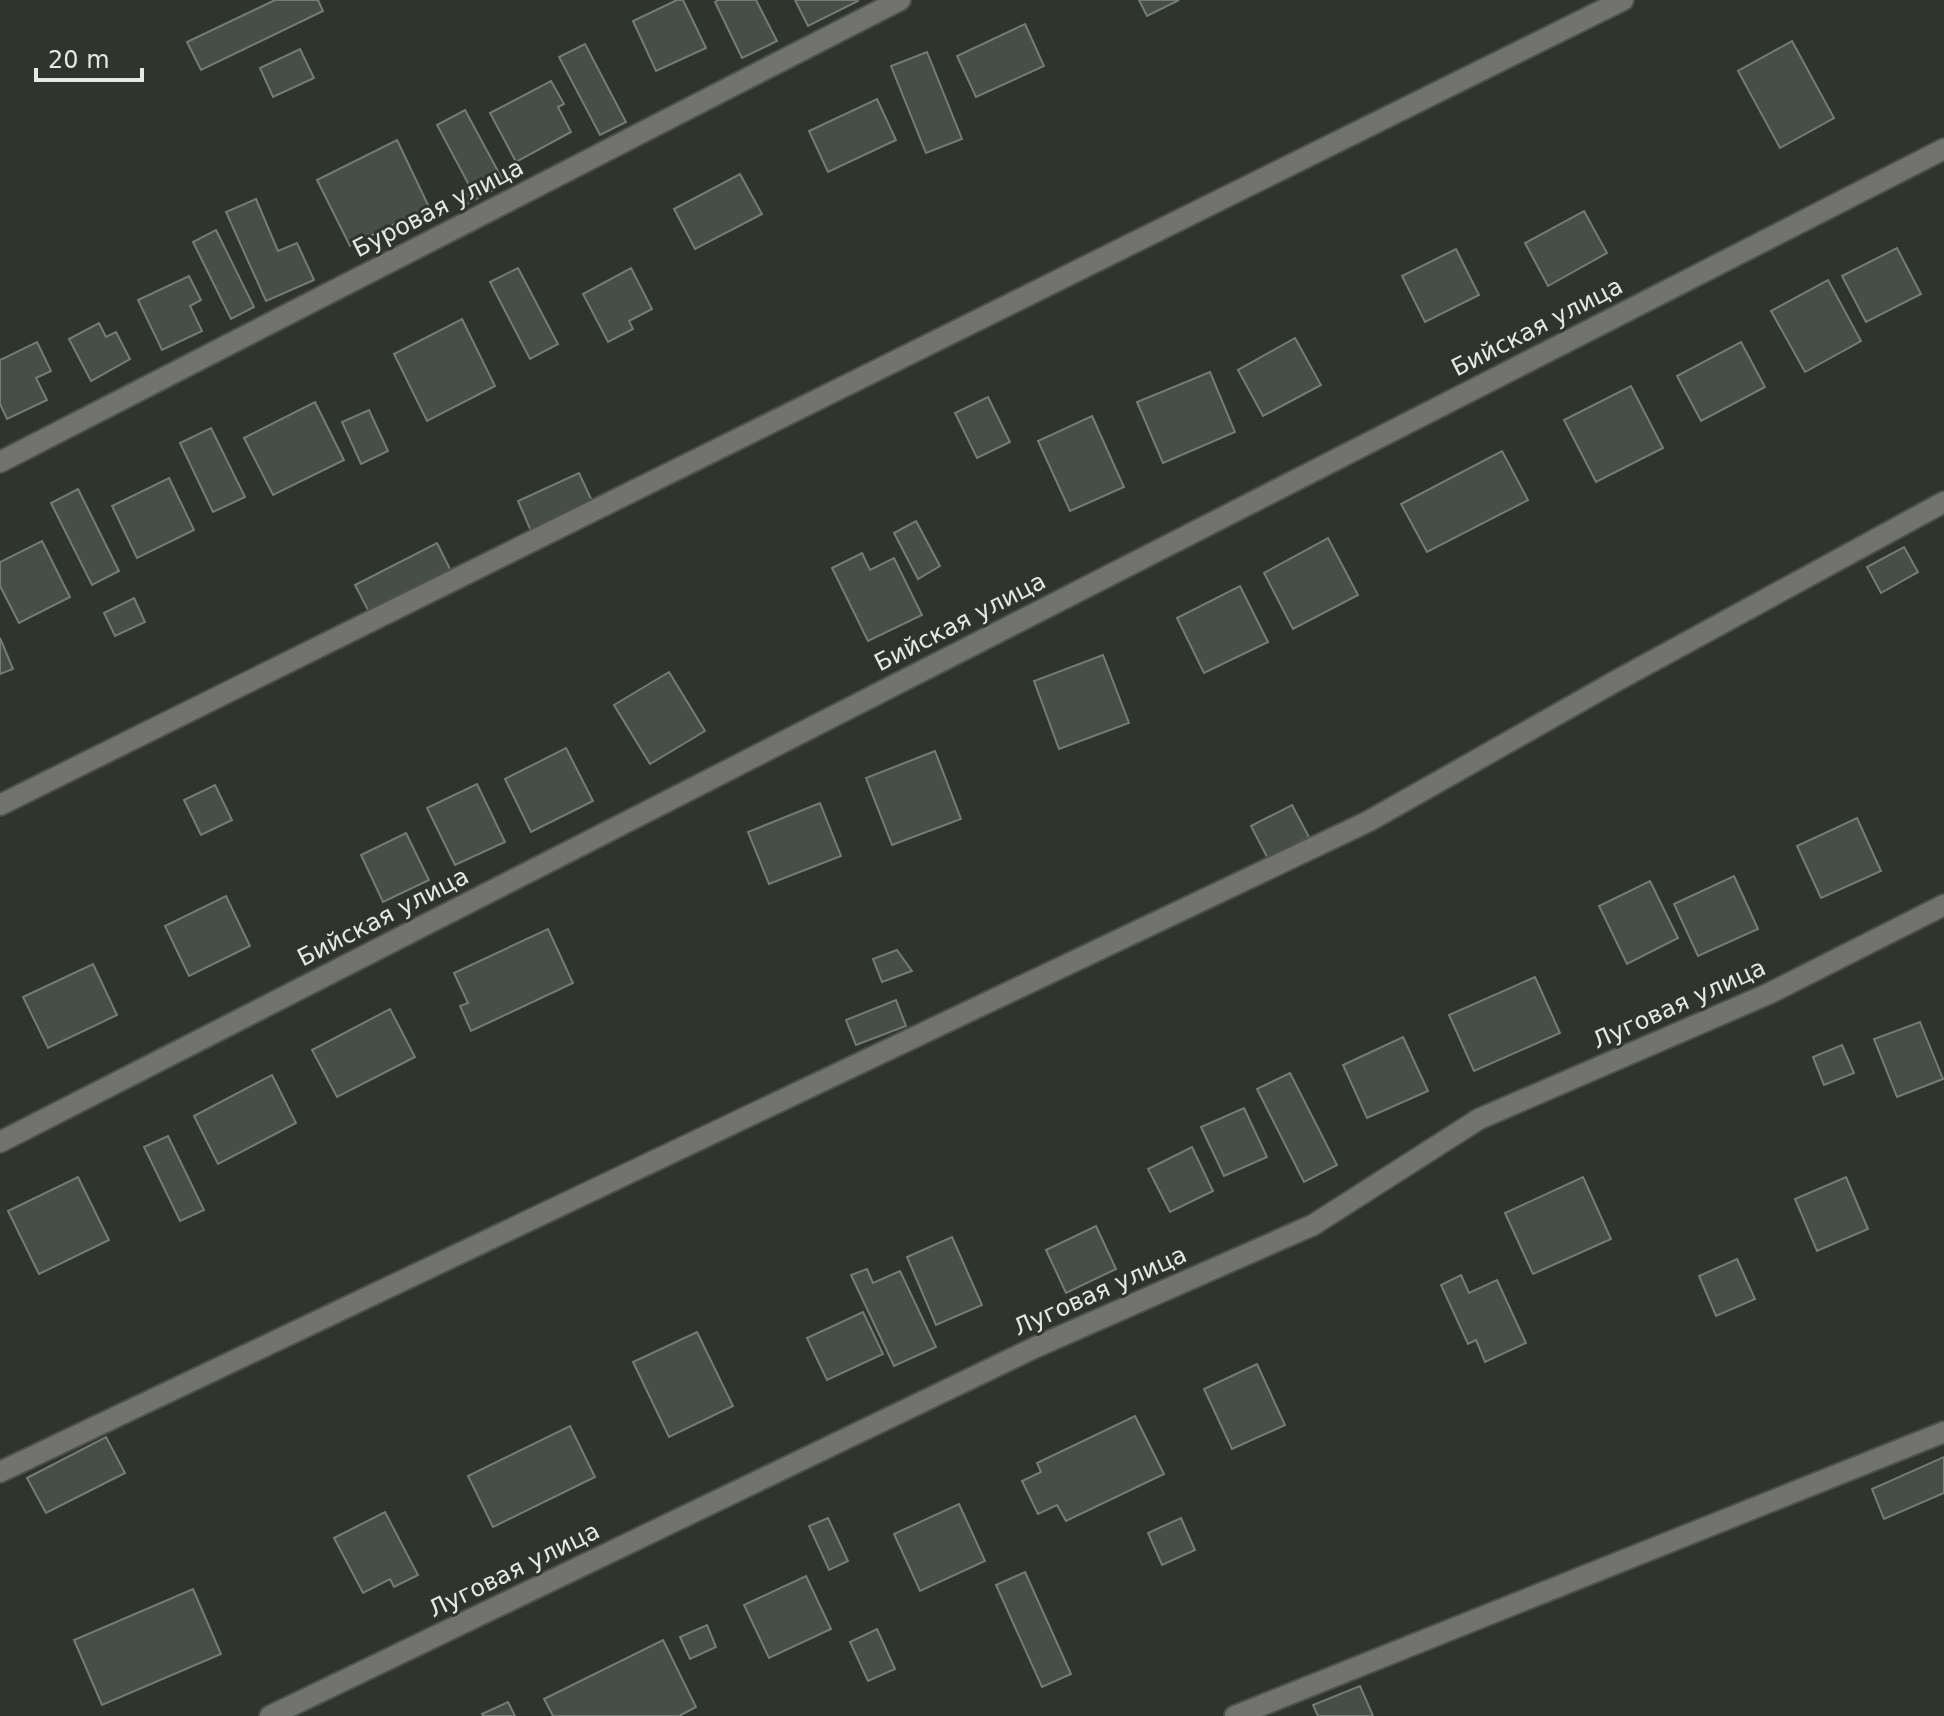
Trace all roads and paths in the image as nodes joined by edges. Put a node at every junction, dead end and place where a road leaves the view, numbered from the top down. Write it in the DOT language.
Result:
graph roads {
  1 [pos="900,0"];
  2 [pos="1623,0"];
  3 [pos="1944,149"];
  4 [pos="0,462"];
  5 [pos="1944,502"];
  6 [pos="0,805"];
  7 [pos="1944,905"];
  8 [pos="0,1142"];
  9 [pos="1944,1432"];
  10 [pos="0,1472"];
  11 [pos="305,1708"];
  12 [pos="270,1716"];
  13 [pos="1235,1716"];
  1 -- 4 [label="street, Буровая улица"];
  2 -- 6 [label="street"];
  3 -- 8 [label="street, Бийская улица"];
  5 -- 10 [label="street"];
  7 -- 11 [label="street, Луговая улица"];
  9 -- 13 [label="street"];
  11 -- 12 [label="street, Луговая улица"];
}
